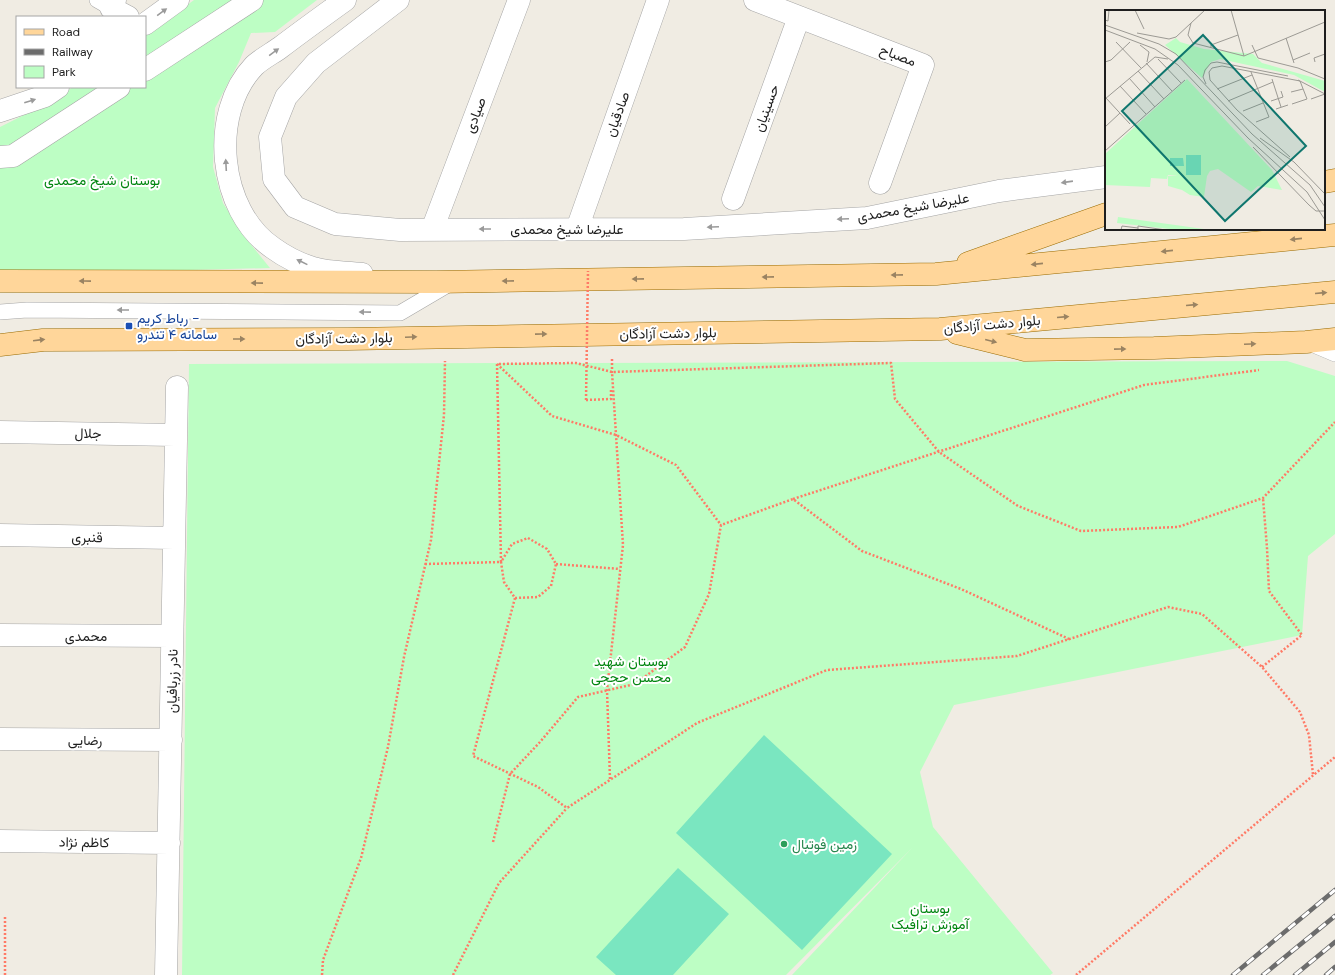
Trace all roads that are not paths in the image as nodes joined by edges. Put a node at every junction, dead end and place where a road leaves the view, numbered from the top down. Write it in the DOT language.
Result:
graph roads {
  1 [pos="178,0"];
  2 [pos="252,0"];
  3 [pos="345,0"];
  4 [pos="398,0"];
  5 [pos="519,0"];
  6 [pos="658,0"];
  7 [pos="755,0"];
  8 [pos="799,17"];
  9 [pos="146,23"];
  10 [pos="146,69"];
  11 [pos="57,88"];
  12 [pos="117,88"];
  13 [pos="0,110"];
  14 [pos="0,157"];
  15 [pos="1105,177"];
  16 [pos="1335,180"];
  17 [pos="1325,182"];
  18 [pos="880,183"];
  19 [pos="733,199"];
  20 [pos="1105,214"];
  21 [pos="577,229"];
  22 [pos="432,230"];
  23 [pos="1335,235"];
  24 [pos="936,274"];
  25 [pos="0,281"];
  26 [pos="444,282"];
  27 [pos="1335,292"];
  28 [pos="0,312"];
  29 [pos="940,329"];
  30 [pos="1335,339"];
  31 [pos="1306,342"];
  32 [pos="0,346"];
  33 [pos="1335,354"];
  34 [pos="177,387"];
  35 [pos="0,432"];
  36 [pos="175,434"];
  37 [pos="0,535"];
  38 [pos="174,538"];
  39 [pos="0,635"];
  40 [pos="172,636"];
  41 [pos="0,739"];
  42 [pos="171,740"];
  43 [pos="0,841"];
  44 [pos="169,843"];
  45 [pos="166,975"];
  9 -- 1 [label="street, one-way"];
  2 -- 10 [label="street"];
  26 -- 3 [label="street, one-way"];
  4 -- 22 [label="street, علیرضا شیخ محمدی"];
  5 -- 22 [label="street, صیادی"];
  6 -- 21 [label="street, صادقیان"];
  7 -- 8 [label="street, مصباح"];
  8 -- 18 [label="street, مصباح"];
  8 -- 19 [label="street, حسینیان"];
  13 -- 11 [label="street, one-way"];
  12 -- 14 [label="street"];
  15 -- 21 [label="street, علیرضا شیخ محمدی, one-way"];
  16 -- 17 [label="main road"];
  20 -- 24 [label="main road"];
  21 -- 22 [label="street, علیرضا شیخ محمدی, one-way"];
  23 -- 24 [label="main road, one-way"];
  24 -- 26 [label="main road, one-way"];
  26 -- 25 [label="main road, one-way"];
  26 -- 28 [label="lane, one-way"];
  29 -- 27 [label="main road, بلوار دشت آزادگان, one-way"];
  29 -- 31 [label="main road, one-way"];
  32 -- 29 [label="main road, بلوار دشت آزادگان, one-way"];
  30 -- 31 [label="main road"];
  31 -- 33 [label="lane"];
  34 -- 36 [label="street, نادر زربافیان"];
  35 -- 36 [label="street, جلال"];
  36 -- 38 [label="street, نادر زربافیان"];
  37 -- 38 [label="street, قنبری"];
  38 -- 40 [label="street, نادر زربافیان"];
  39 -- 40 [label="street, محمدی"];
  40 -- 42 [label="street, نادر زربافیان"];
  41 -- 42 [label="street, رضایی"];
  42 -- 44 [label="street, نادر زربافیان"];
  43 -- 44 [label="street, کاظم نژاد"];
  44 -- 45 [label="street, نادر زربافیان"];
}
